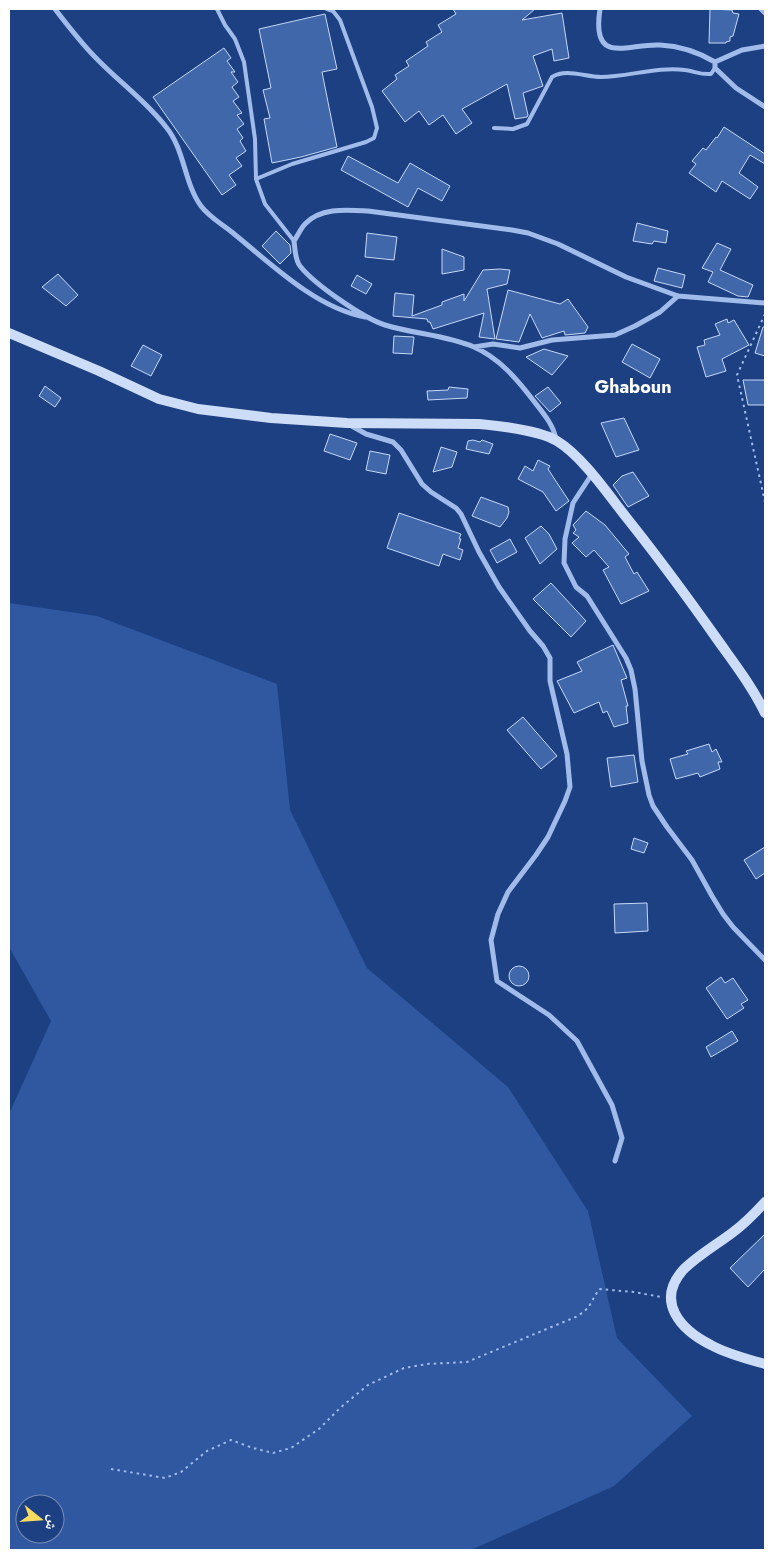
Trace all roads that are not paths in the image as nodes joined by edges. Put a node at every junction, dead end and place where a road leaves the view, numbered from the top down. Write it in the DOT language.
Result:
graph roads {
  1 [pos="55,9"];
  2 [pos="218,9"];
  3 [pos="327,9"];
  4 [pos="600,9"];
  5 [pos="762,9"];
  6 [pos="765,13"];
  7 [pos="765,46"];
  8 [pos="715,62"];
  9 [pos="715,68"];
  10 [pos="765,107"];
  11 [pos="494,128"];
  12 [pos="256,179"];
  13 [pos="294,240"];
  14 [pos="678,296"];
  15 [pos="765,303"];
  16 [pos="368,317"];
  17 [pos="9,333"];
  18 [pos="473,347"];
  19 [pos="348,423"];
  20 [pos="556,441"];
  21 [pos="592,474"];
  22 [pos="765,713"];
  23 [pos="765,960"];
  24 [pos="614,1161"];
  25 [pos="765,1202"];
  26 [pos="765,1364"];
  1 -- 16 [label="street"];
  2 -- 12 [label="lane"];
  3 -- 12 [label="lane"];
  4 -- 8 [label="street"];
  5 -- 6 [label="street"];
  7 -- 8 [label="street"];
  8 -- 9 [label="street"];
  9 -- 10 [label="street"];
  9 -- 11 [label="lane"];
  12 -- 13 [label="lane"];
  13 -- 14 [label="street"];
  13 -- 16 [label="street"];
  14 -- 15 [label="street"];
  14 -- 18 [label="street"];
  16 -- 18 [label="street"];
  17 -- 19 [label="main road"];
  18 -- 20 [label="street"];
  19 -- 20 [label="main road"];
  19 -- 24 [label="street"];
  20 -- 21 [label="main road"];
  21 -- 22 [label="main road"];
  21 -- 23 [label="street"];
  25 -- 26 [label="main road"];
}
